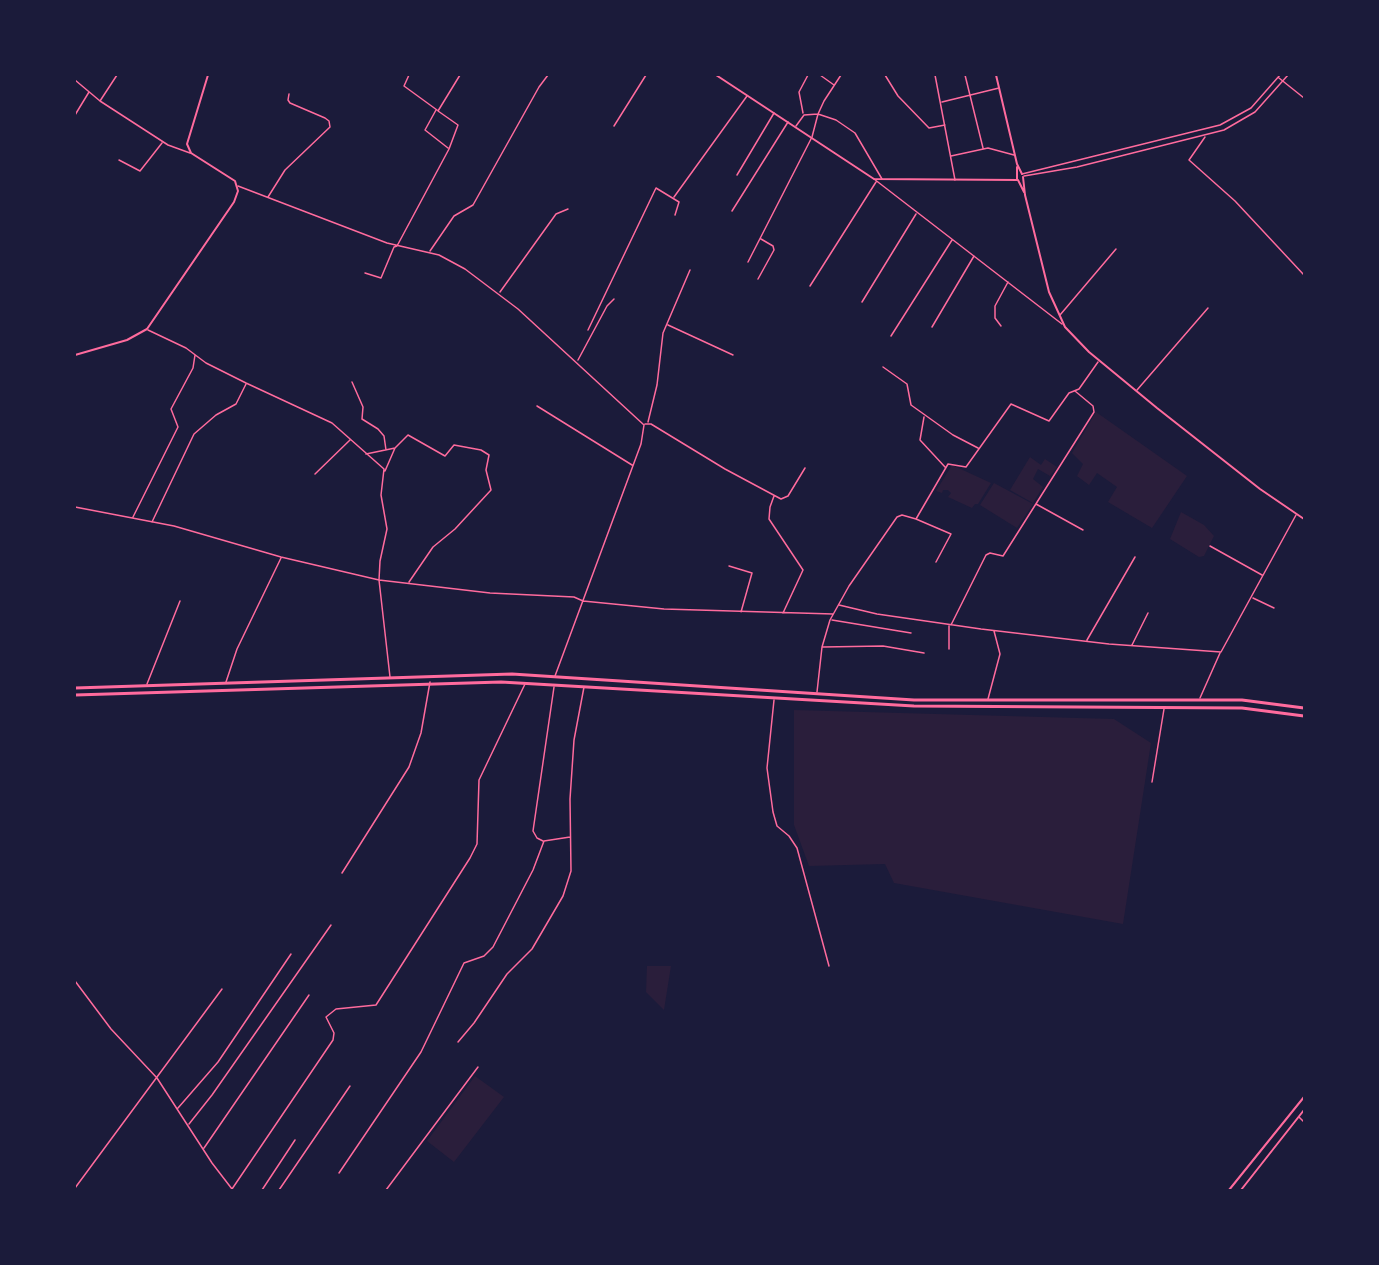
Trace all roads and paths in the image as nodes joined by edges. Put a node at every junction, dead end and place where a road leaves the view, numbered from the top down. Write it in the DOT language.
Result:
graph roads {
  1 [pos="117,75"];
  2 [pos="208,75"];
  3 [pos="409,75"];
  4 [pos="460,75"];
  5 [pos="548,75"];
  6 [pos="646,75"];
  7 [pos="716,75"];
  8 [pos="808,75"];
  9 [pos="820,75"];
  10 [pos="841,75"];
  11 [pos="885,75"];
  12 [pos="935,75"];
  13 [pos="965,75"];
  14 [pos="996,75"];
  15 [pos="1288,75"];
  16 [pos="1279,76"];
  17 [pos="75,80"];
  18 [pos="1283,80"];
  19 [pos="834,85"];
  20 [pos="1000,88"];
  21 [pos="89,91"];
  22 [pos="289,94"];
  23 [pos="748,95"];
  24 [pos="970,95"];
  25 [pos="1304,98"];
  26 [pos="100,101"];
  27 [pos="941,102"];
  28 [pos="437,110"];
  29 [pos="774,113"];
  30 [pos="818,114"];
  31 [pos="75,115"];
  32 [pos="804,115"];
  33 [pos="788,122"];
  34 [pos="945,125"];
  35 [pos="614,126"];
  36 [pos="796,127"];
  37 [pos="1205,136"];
  38 [pos="812,137"];
  39 [pos="163,142"];
  40 [pos="1132,147"];
  41 [pos="983,148"];
  42 [pos="449,149"];
  43 [pos="191,153"];
  44 [pos="1134,154"];
  45 [pos="1015,155"];
  46 [pos="951,156"];
  47 [pos="119,160"];
  48 [pos="1017,164"];
  49 [pos="1017,174"];
  50 [pos="737,175"];
  51 [pos="1023,176"];
  52 [pos="882,179"];
  53 [pos="875,180"];
  54 [pos="955,180"];
  55 [pos="1010,180"];
  56 [pos="1017,180"];
  57 [pos="238,186"];
  58 [pos="1025,195"];
  59 [pos="674,197"];
  60 [pos="267,198"];
  61 [pos="568,209"];
  62 [pos="732,211"];
  63 [pos="917,214"];
  64 [pos="675,215"];
  65 [pos="760,238"];
  66 [pos="952,239"];
  67 [pos="397,246"];
  68 [pos="1116,249"];
  69 [pos="429,252"];
  70 [pos="974,255"];
  71 [pos="748,262"];
  72 [pos="690,270"];
  73 [pos="364,273"];
  74 [pos="1304,275"];
  75 [pos="758,279"];
  76 [pos="1009,281"];
  77 [pos="810,286"];
  78 [pos="500,293"];
  79 [pos="614,299"];
  80 [pos="862,302"];
  81 [pos="1208,308"];
  82 [pos="1059,316"];
  83 [pos="667,324"];
  84 [pos="1001,326"];
  85 [pos="932,327"];
  86 [pos="1065,327"];
  87 [pos="147,329"];
  88 [pos="588,330"];
  89 [pos="891,336"];
  90 [pos="195,354"];
  91 [pos="75,355"];
  92 [pos="733,355"];
  93 [pos="577,361"];
  94 [pos="1099,361"];
  95 [pos="883,367"];
  96 [pos="352,382"];
  97 [pos="246,383"];
  98 [pos="1075,390"];
  99 [pos="1136,391"];
  100 [pos="537,406"];
  101 [pos="925,415"];
  102 [pos="648,423"];
  103 [pos="644,425"];
  104 [pos="350,439"];
  105 [pos="395,448"];
  106 [pos="978,448"];
  107 [pos="386,451"];
  108 [pos="366,454"];
  109 [pos="633,466"];
  110 [pos="945,467"];
  111 [pos="805,468"];
  112 [pos="385,471"];
  113 [pos="315,474"];
  114 [pos="775,495"];
  115 [pos="1035,503"];
  116 [pos="75,507"];
  117 [pos="1296,514"];
  118 [pos="133,518"];
  119 [pos="916,519"];
  120 [pos="1304,519"];
  121 [pos="152,522"];
  122 [pos="1083,530"];
  123 [pos="1210,546"];
  124 [pos="281,557"];
  125 [pos="1135,557"];
  126 [pos="936,562"];
  127 [pos="729,566"];
  128 [pos="1263,576"];
  129 [pos="379,580"];
  130 [pos="409,583"];
  131 [pos="1252,598"];
  132 [pos="180,601"];
  133 [pos="583,601"];
  134 [pos="839,605"];
  135 [pos="1274,608"];
  136 [pos="740,613"];
  137 [pos="1148,613"];
  138 [pos="782,614"];
  139 [pos="832,614"];
  140 [pos="830,620"];
  141 [pos="950,625"];
  142 [pos="994,631"];
  143 [pos="911,633"];
  144 [pos="1087,641"];
  145 [pos="1131,646"];
  146 [pos="822,647"];
  147 [pos="949,649"];
  148 [pos="1221,652"];
  149 [pos="924,653"];
  150 [pos="555,676"];
  151 [pos="390,678"];
  152 [pos="430,682"];
  153 [pos="643,682"];
  154 [pos="226,683"];
  155 [pos="525,683"];
  156 [pos="165,684"];
  157 [pos="147,685"];
  158 [pos="554,685"];
  159 [pos="584,686"];
  160 [pos="75,688"];
  161 [pos="643,690"];
  162 [pos="164,692"];
  163 [pos="817,693"];
  164 [pos="75,695"];
  165 [pos="774,699"];
  166 [pos="988,700"];
  167 [pos="1127,700"];
  168 [pos="1199,700"];
  169 [pos="1304,707"];
  170 [pos="1126,708"];
  171 [pos="1164,708"];
  172 [pos="1304,716"];
  173 [pos="1152,782"];
  174 [pos="570,837"];
  175 [pos="544,841"];
  176 [pos="342,873"];
  177 [pos="331,924"];
  178 [pos="291,954"];
  179 [pos="829,966"];
  180 [pos="75,981"];
  181 [pos="222,989"];
  182 [pos="309,996"];
  183 [pos="458,1042"];
  184 [pos="478,1067"];
  185 [pos="157,1078"];
  186 [pos="350,1086"];
  187 [pos="1304,1097"];
  188 [pos="177,1110"];
  189 [pos="1304,1110"];
  190 [pos="1299,1117"];
  191 [pos="1304,1122"];
  192 [pos="187,1125"];
  193 [pos="295,1140"];
  194 [pos="203,1149"];
  195 [pos="339,1173"];
  196 [pos="75,1188"];
  197 [pos="232,1190"];
  198 [pos="262,1190"];
  199 [pos="279,1190"];
  200 [pos="386,1190"];
  201 [pos="1229,1190"];
  202 [pos="1241,1190"];
  1 -- 26 [label="street"];
  2 -- 43 [label="street"];
  3 -- 28 [label="street"];
  4 -- 28 [label="street"];
  5 -- 69 [label="street"];
  6 -- 35 [label="street"];
  7 -- 23 [label="street"];
  8 -- 32 [label="street"];
  9 -- 19 [label="street"];
  10 -- 19 [label="street"];
  11 -- 34 [label="street"];
  12 -- 27 [label="street"];
  13 -- 24 [label="street"];
  14 -- 20 [label="street"];
  15 -- 18 [label="street"];
  16 -- 18 [label="street"];
  16 -- 40 [label="street"];
  17 -- 21 [label="street"];
  18 -- 25 [label="street"];
  18 -- 37 [label="street"];
  19 -- 30 [label="street"];
  20 -- 24 [label="street"];
  20 -- 45 [label="street"];
  21 -- 26 [label="street"];
  21 -- 31 [label="street"];
  22 -- 60 [label="street"];
  23 -- 29 [label="street"];
  23 -- 59 [label="street"];
  24 -- 27 [label="street"];
  24 -- 41 [label="street"];
  26 -- 39 [label="street"];
  27 -- 34 [label="street"];
  28 -- 42 [label="street"];
  28 -- 42 [label="street"];
  29 -- 33 [label="street"];
  29 -- 50 [label="street"];
  30 -- 32 [label="street"];
  30 -- 38 [label="street"];
  30 -- 52 [label="street"];
  32 -- 36 [label="street"];
  33 -- 36 [label="street"];
  33 -- 62 [label="street"];
  34 -- 46 [label="street"];
  36 -- 38 [label="street"];
  37 -- 44 [label="street"];
  37 -- 74 [label="street"];
  38 -- 53 [label="street"];
  38 -- 65 [label="street"];
  39 -- 43 [label="street"];
  39 -- 47 [label="street"];
  40 -- 44 [label="street"];
  40 -- 51 [label="street"];
  41 -- 45 [label="street"];
  41 -- 46 [label="street"];
  42 -- 67 [label="street"];
  43 -- 57 [label="street"];
  44 -- 51 [label="street"];
  45 -- 48 [label="street"];
  46 -- 54 [label="street"];
  48 -- 49 [label="street"];
  48 -- 51 [label="street"];
  49 -- 51 [label="street"];
  49 -- 55 [label="street"];
  49 -- 56 [label="street"];
  51 -- 56 [label="street"];
  51 -- 58 [label="street"];
  52 -- 53 [label="street"];
  52 -- 54 [label="street"];
  53 -- 63 [label="street"];
  53 -- 77 [label="street"];
  54 -- 55 [label="street"];
  55 -- 56 [label="street"];
  56 -- 58 [label="street"];
  57 -- 60 [label="street"];
  57 -- 87 [label="street"];
  58 -- 82 [label="street"];
  59 -- 64 [label="street"];
  59 -- 88 [label="street"];
  60 -- 67 [label="street"];
  61 -- 78 [label="street"];
  63 -- 66 [label="street"];
  63 -- 80 [label="street"];
  65 -- 71 [label="street"];
  65 -- 75 [label="street"];
  66 -- 70 [label="street"];
  66 -- 89 [label="street"];
  67 -- 69 [label="street"];
  67 -- 73 [label="street"];
  68 -- 82 [label="street"];
  69 -- 78 [label="street"];
  70 -- 76 [label="street"];
  70 -- 85 [label="street"];
  72 -- 83 [label="street"];
  76 -- 84 [label="street"];
  76 -- 86 [label="street"];
  78 -- 93 [label="street"];
  79 -- 93 [label="street"];
  81 -- 99 [label="street"];
  82 -- 86 [label="street"];
  83 -- 92 [label="street"];
  83 -- 102 [label="street"];
  86 -- 94 [label="street"];
  87 -- 90 [label="street"];
  87 -- 91 [label="street"];
  90 -- 97 [label="street"];
  90 -- 118 [label="street"];
  93 -- 103 [label="street"];
  94 -- 98 [label="street"];
  94 -- 99 [label="street"];
  95 -- 101 [label="street"];
  96 -- 107 [label="street"];
  97 -- 104 [label="street"];
  97 -- 121 [label="street"];
  98 -- 106 [label="street"];
  98 -- 115 [label="street"];
  99 -- 117 [label="street"];
  100 -- 109 [label="street"];
  101 -- 106 [label="street"];
  101 -- 110 [label="street"];
  102 -- 103 [label="street"];
  102 -- 114 [label="street"];
  103 -- 109 [label="street"];
  104 -- 108 [label="street"];
  104 -- 113 [label="street"];
  105 -- 107 [label="street"];
  105 -- 112 [label="street"];
  105 -- 130 [label="street"];
  106 -- 110 [label="street"];
  107 -- 108 [label="street"];
  108 -- 112 [label="street"];
  109 -- 133 [label="street"];
  110 -- 119 [label="street"];
  111 -- 114 [label="street"];
  112 -- 129 [label="street"];
  114 -- 138 [label="street"];
  115 -- 122 [label="street"];
  115 -- 141 [label="street"];
  116 -- 118 [label="street"];
  117 -- 120 [label="street"];
  117 -- 128 [label="street"];
  118 -- 121 [label="street"];
  119 -- 126 [label="street"];
  119 -- 134 [label="street"];
  121 -- 124 [label="street"];
  123 -- 128 [label="street"];
  124 -- 129 [label="street"];
  124 -- 154 [label="street"];
  125 -- 144 [label="street"];
  127 -- 136 [label="street"];
  128 -- 131 [label="street"];
  129 -- 130 [label="street"];
  129 -- 151 [label="street"];
  130 -- 133 [label="street"];
  131 -- 135 [label="street"];
  131 -- 148 [label="street"];
  132 -- 157 [label="street"];
  133 -- 136 [label="street"];
  133 -- 150 [label="street"];
  134 -- 139 [label="street"];
  134 -- 141 [label="street"];
  136 -- 138 [label="street"];
  137 -- 145 [label="street"];
  138 -- 139 [label="street"];
  139 -- 140 [label="street"];
  140 -- 143 [label="street"];
  140 -- 146 [label="street"];
  141 -- 142 [label="street"];
  141 -- 147 [label="street"];
  142 -- 144 [label="street"];
  142 -- 166 [label="street"];
  144 -- 145 [label="street"];
  145 -- 148 [label="street"];
  146 -- 149 [label="street"];
  146 -- 163 [label="street"];
  148 -- 168 [label="street"];
  150 -- 151 [label="highway"];
  150 -- 153 [label="highway"];
  151 -- 154 [label="highway"];
  152 -- 155 [label="highway"];
  152 -- 162 [label="highway"];
  152 -- 176 [label="street"];
  153 -- 161 [label="highway"];
  153 -- 163 [label="highway"];
  154 -- 156 [label="highway"];
  155 -- 158 [label="highway"];
  155 -- 197 [label="street"];
  156 -- 157 [label="highway"];
  156 -- 162 [label="highway"];
  157 -- 160 [label="highway"];
  158 -- 159 [label="highway"];
  158 -- 175 [label="street"];
  159 -- 161 [label="highway"];
  159 -- 174 [label="street"];
  161 -- 165 [label="highway"];
  162 -- 164 [label="highway"];
  163 -- 166 [label="highway"];
  165 -- 170 [label="highway"];
  165 -- 179 [label="street"];
  166 -- 167 [label="highway"];
  167 -- 168 [label="highway"];
  167 -- 170 [label="highway"];
  168 -- 169 [label="highway"];
  170 -- 171 [label="highway"];
  171 -- 172 [label="highway"];
  171 -- 173 [label="street"];
  174 -- 175 [label="street"];
  174 -- 183 [label="street"];
  175 -- 195 [label="street"];
  177 -- 192 [label="street"];
  178 -- 188 [label="street"];
  180 -- 185 [label="street"];
  181 -- 185 [label="street"];
  182 -- 194 [label="street"];
  184 -- 200 [label="street"];
  185 -- 188 [label="street"];
  185 -- 196 [label="street"];
  186 -- 199 [label="street"];
  187 -- 201 [label="street"];
  188 -- 192 [label="street"];
  189 -- 190 [label="street"];
  190 -- 191 [label="street"];
  190 -- 202 [label="street"];
  192 -- 194 [label="street"];
  193 -- 198 [label="street"];
  194 -- 197 [label="street"];
}
